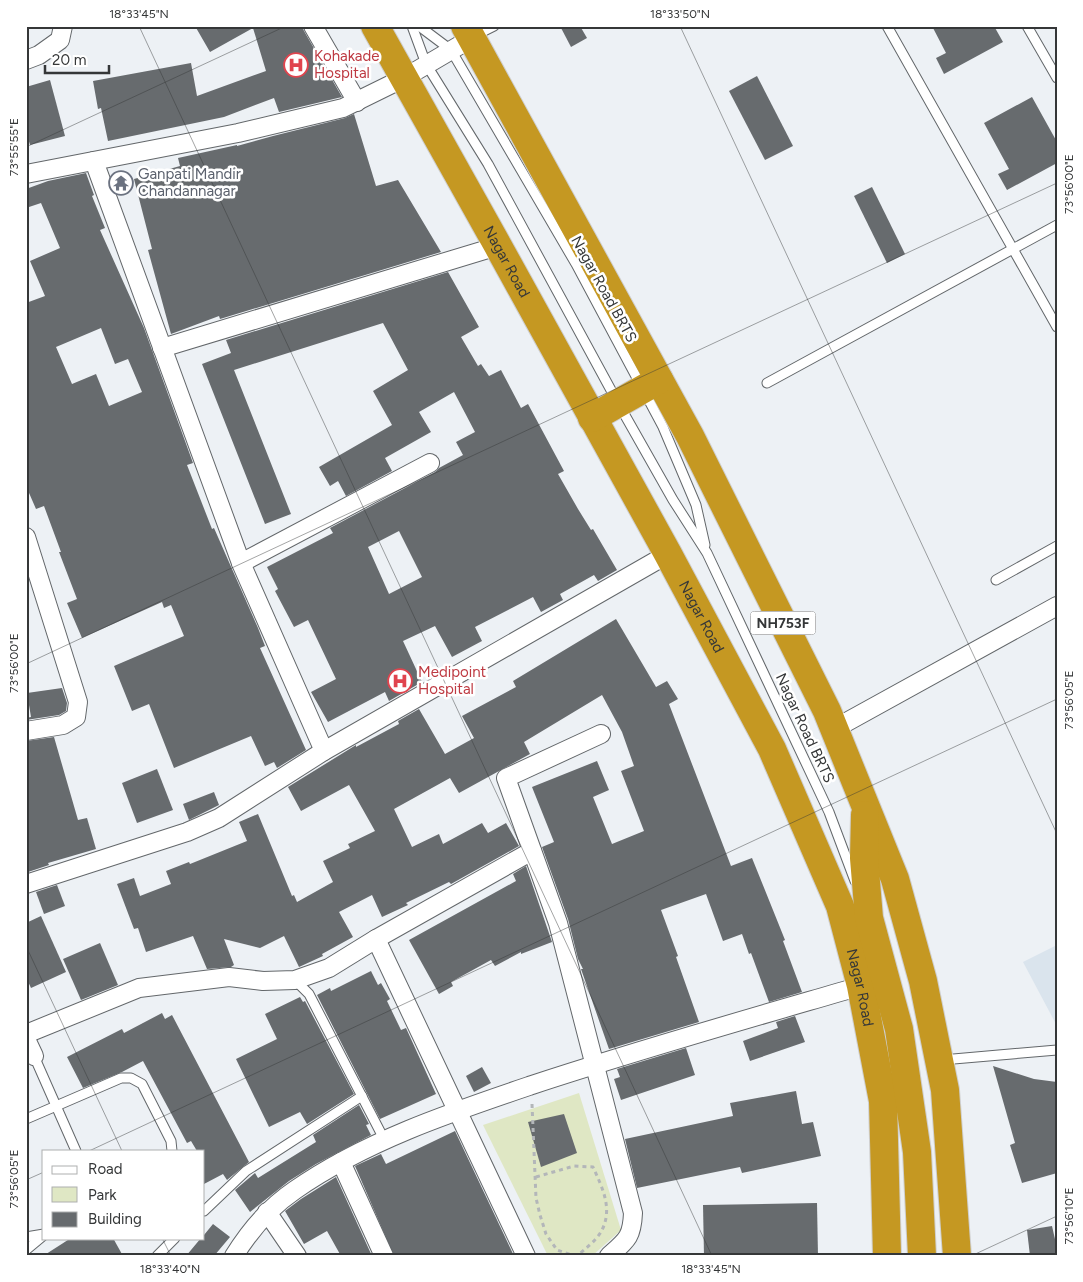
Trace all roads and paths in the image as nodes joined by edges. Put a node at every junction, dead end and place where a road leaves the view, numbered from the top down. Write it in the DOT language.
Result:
graph roads {
  1 [pos="63,26"];
  2 [pos="313,26"];
  3 [pos="375,26"];
  4 [pos="412,26"];
  5 [pos="419,26"];
  6 [pos="887,26"];
  7 [pos="1027,26"];
  8 [pos="470,35"];
  9 [pos="26,60"];
  10 [pos="415,71"];
  11 [pos="1057,78"];
  12 [pos="357,102"];
  13 [pos="94,161"];
  14 [pos="26,174"];
  15 [pos="1057,225"];
  16 [pos="498,246"];
  17 [pos="1013,248"];
  18 [pos="1057,328"];
  19 [pos="162,348"];
  20 [pos="767,383"];
  21 [pos="651,384"];
  22 [pos="618,403"];
  23 [pos="592,418"];
  24 [pos="430,463"];
  25 [pos="26,537"];
  26 [pos="1057,546"];
  27 [pos="707,553"];
  28 [pos="668,554"];
  29 [pos="241,563"];
  30 [pos="996,580"];
  31 [pos="34,581"];
  32 [pos="1057,606"];
  33 [pos="834,729"];
  34 [pos="26,731"];
  35 [pos="601,734"];
  36 [pos="324,751"];
  37 [pos="866,806"];
  38 [pos="532,851"];
  39 [pos="26,884"];
  40 [pos="869,918"];
  41 [pos="376,939"];
  42 [pos="295,980"];
  43 [pos="861,986"];
  44 [pos="26,1034"];
  45 [pos="26,1039"];
  46 [pos="1057,1050"];
  47 [pos="34,1056"];
  48 [pos="939,1060"];
  49 [pos="595,1064"];
  50 [pos="531,1086"];
  51 [pos="362,1096"];
  52 [pos="56,1106"];
  53 [pos="458,1110"];
  54 [pos="26,1119"];
  55 [pos="385,1141"];
  56 [pos="76,1150"];
  57 [pos="172,1150"];
  58 [pos="341,1162"];
  59 [pos="536,1177"];
  60 [pos="205,1210"];
  61 [pos="267,1212"];
  62 [pos="42,1235"];
  63 [pos="26,1237"];
  64 [pos="42,1237"];
  65 [pos="173,1240"];
  66 [pos="26,1250"];
  67 [pos="157,1256"];
  68 [pos="234,1256"];
  69 [pos="296,1256"];
  70 [pos="384,1256"];
  71 [pos="526,1256"];
  72 [pos="576,1256"];
  73 [pos="609,1256"];
  74 [pos="887,1256"];
  75 [pos="922,1256"];
  76 [pos="957,1256"];
  1 -- 9 [label="street"];
  2 -- 12 [label="street"];
  3 -- 10 [label="highway, Nagar Road"];
  4 -- 10 [label="lane, Nagar Road BRTS"];
  5 -- 8 [label="lane"];
  6 -- 17 [label="lane"];
  7 -- 11 [label="lane"];
  8 -- 10 [label="street"];
  8 -- 21 [label="highway, NH753F"];
  10 -- 12 [label="street"];
  10 -- 16 [label="highway, Nagar Road"];
  10 -- 22 [label="lane, Nagar Road BRTS"];
  12 -- 13 [label="street"];
  13 -- 14 [label="street"];
  13 -- 19 [label="street"];
  15 -- 17 [label="lane"];
  16 -- 19 [label="street"];
  16 -- 23 [label="highway, Nagar Road"];
  17 -- 18 [label="lane"];
  17 -- 20 [label="lane"];
  19 -- 29 [label="street"];
  21 -- 22 [label="highway"];
  21 -- 27 [label="lane, Nagar Road BRTS"];
  21 -- 33 [label="highway, NH753F"];
  22 -- 23 [label="highway"];
  22 -- 27 [label="lane, Nagar Road BRTS"];
  23 -- 28 [label="highway, Nagar Road"];
  24 -- 29 [label="street"];
  25 -- 31 [label="street"];
  26 -- 30 [label="lane"];
  27 -- 40 [label="lane, Nagar Road BRTS"];
  28 -- 36 [label="street"];
  28 -- 43 [label="highway, Nagar Road"];
  29 -- 36 [label="street"];
  31 -- 34 [label="street"];
  32 -- 33 [label="street"];
  33 -- 37 [label="highway, NH753F"];
  35 -- 38 [label="street"];
  36 -- 39 [label="street"];
  37 -- 40 [label="highway"];
  37 -- 48 [label="highway, NH753F"];
  38 -- 41 [label="street"];
  38 -- 49 [label="street"];
  40 -- 75 [label="highway"];
  41 -- 42 [label="street"];
  41 -- 53 [label="street"];
  42 -- 44 [label="street"];
  42 -- 51 [label="lane"];
  43 -- 49 [label="street"];
  43 -- 74 [label="highway, Nagar Road"];
  45 -- 47 [label="street"];
  46 -- 48 [label="lane"];
  47 -- 52 [label="lane"];
  48 -- 76 [label="highway, NH753F"];
  49 -- 50 [label="street"];
  49 -- 73 [label="street"];
  50 -- 53 [label="street"];
  50 -- 59 [label="path"];
  51 -- 55 [label="lane"];
  51 -- 60 [label="lane"];
  52 -- 54 [label="lane"];
  52 -- 56 [label="lane"];
  52 -- 57 [label="lane"];
  53 -- 55 [label="street"];
  53 -- 71 [label="street"];
  55 -- 58 [label="street"];
  58 -- 61 [label="street"];
  58 -- 70 [label="street"];
  59 -- 72 [label="path"];
  59 -- 72 [label="path"];
  61 -- 68 [label="street"];
  61 -- 69 [label="street"];
  62 -- 63 [label="lane"];
  64 -- 66 [label="lane"];
  65 -- 67 [label="lane"];
}
